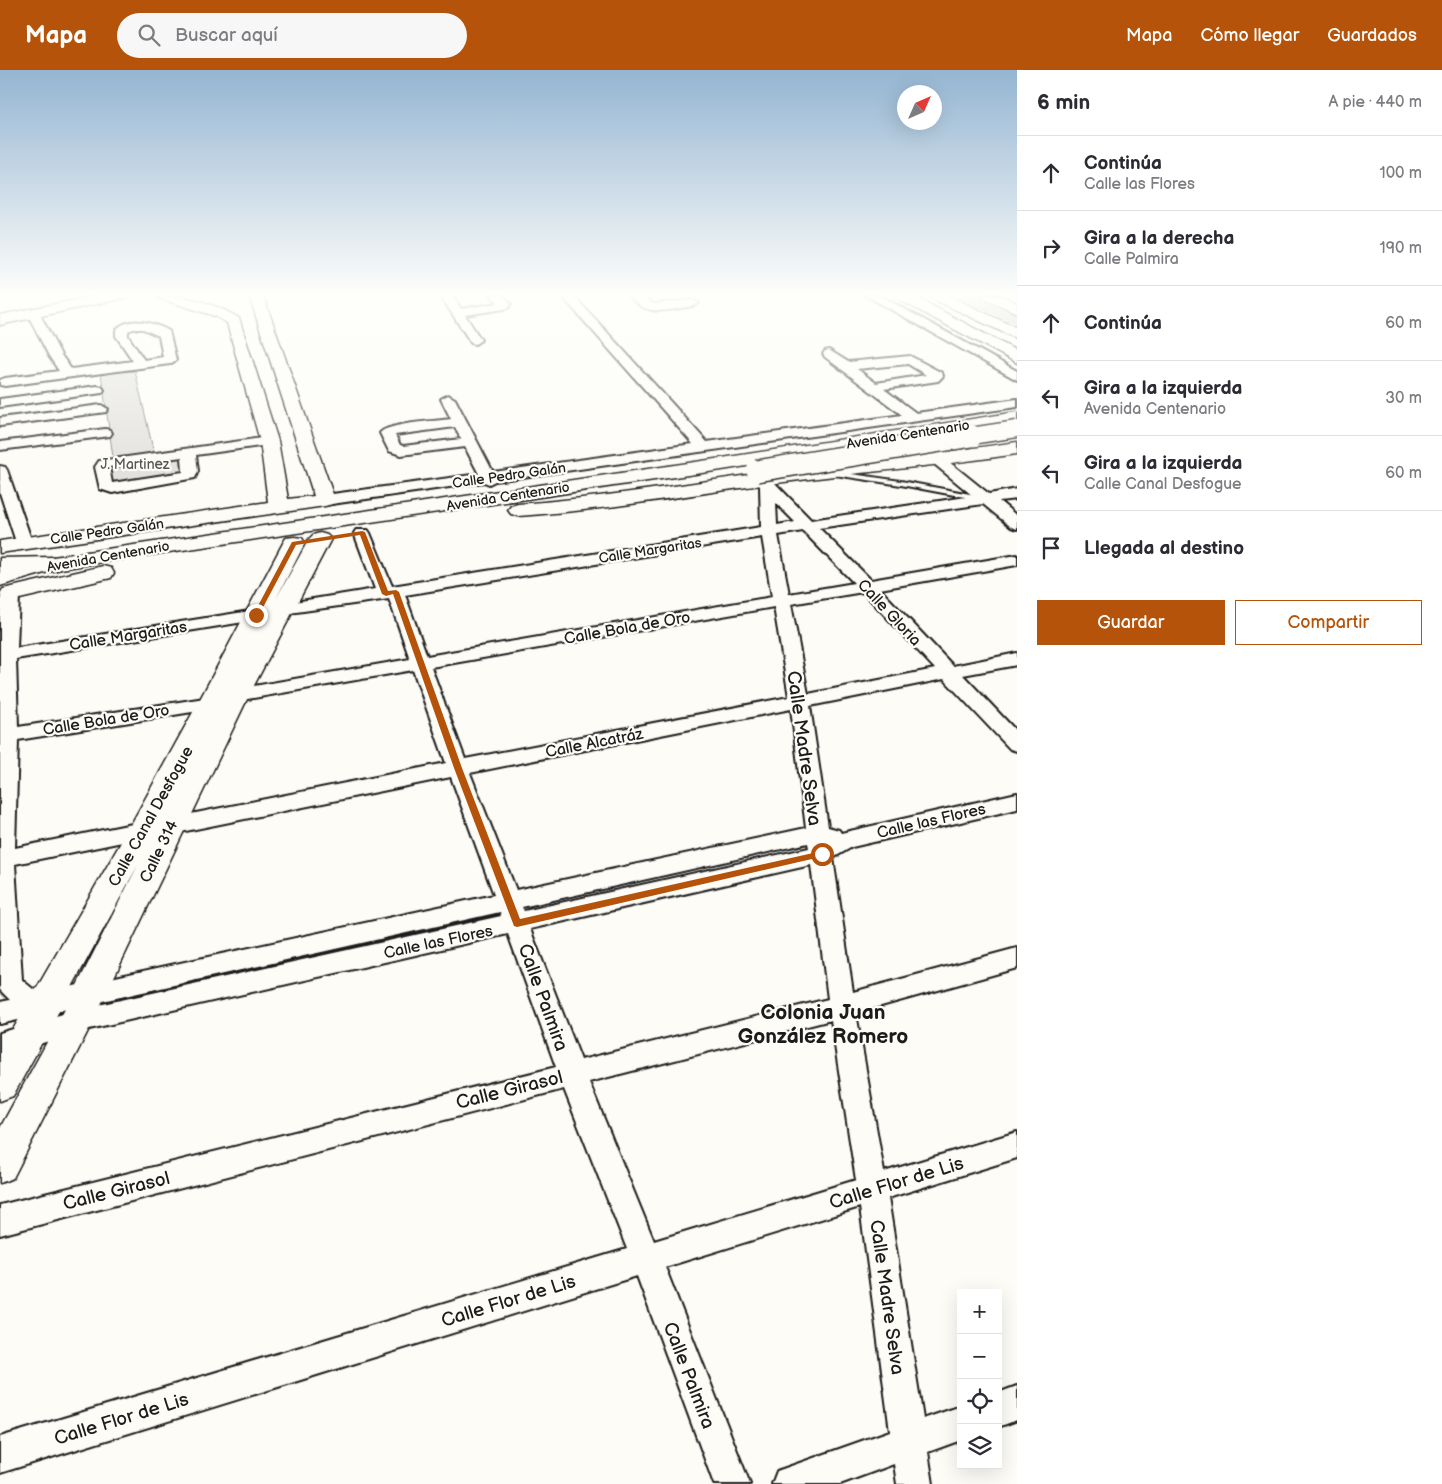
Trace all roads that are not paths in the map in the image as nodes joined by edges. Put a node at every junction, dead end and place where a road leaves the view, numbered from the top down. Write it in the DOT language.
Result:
graph roads {
  1 [pos="46,361"];
  2 [pos="242,361"];
  3 [pos="277,361"];
  4 [pos="626,361"];
  5 [pos="838,361"];
  6 [pos="899,361"];
  7 [pos="912,361"];
  8 [pos="990,361"];
  9 [pos="141,364"];
  10 [pos="844,366"];
  11 [pos="68,374"];
  12 [pos="1017,376"];
  13 [pos="2,383"];
  14 [pos="873,387"];
  15 [pos="97,390"];
  16 [pos="448,399"];
  17 [pos="0,403"];
  18 [pos="1017,403"];
  19 [pos="102,409"];
  20 [pos="913,417"];
  21 [pos="1017,417"];
  22 [pos="0,422"];
  23 [pos="459,422"];
  24 [pos="105,433"];
  25 [pos="900,435"];
  26 [pos="1013,439"];
  27 [pos="269,441"];
  28 [pos="469,442"];
  29 [pos="0,446"];
  30 [pos="703,446"];
  31 [pos="188,452"];
  32 [pos="938,460"];
  33 [pos="0,470"];
  34 [pos="821,472"];
  35 [pos="490,478"];
  36 [pos="763,479"];
  37 [pos="1017,494"];
  38 [pos="986,499"];
  39 [pos="325,500"];
  40 [pos="279,507"];
  41 [pos="1017,524"];
  42 [pos="807,526"];
  43 [pos="769,531"];
  44 [pos="362,532"];
  45 [pos="307,541"];
  46 [pos="24,542"];
  47 [pos="0,551"];
  48 [pos="1017,560"];
  49 [pos="53,564"];
  50 [pos="867,586"];
  51 [pos="3,590"];
  52 [pos="391,593"];
  53 [pos="782,600"];
  54 [pos="269,612"];
  55 [pos="4,655"];
  56 [pos="1017,659"];
  57 [pos="421,663"];
  58 [pos="947,672"];
  59 [pos="224,699"];
  60 [pos="800,703"];
  61 [pos="4,735"];
  62 [pos="1017,744"];
  63 [pos="458,768"];
  64 [pos="1017,801"];
  65 [pos="171,826"];
  66 [pos="142,830"];
  67 [pos="820,843"];
  68 [pos="2,858"];
  69 [pos="513,912"];
  70 [pos="1017,958"];
  71 [pos="88,993"];
  72 [pos="46,1003"];
  73 [pos="842,1006"];
  74 [pos="0,1013"];
  75 [pos="76,1021"];
  76 [pos="28,1037"];
  77 [pos="0,1044"];
  78 [pos="572,1073"];
  79 [pos="0,1085"];
  80 [pos="1017,1145"];
  81 [pos="0,1165"];
  82 [pos="872,1189"];
  83 [pos="0,1220"];
  84 [pos="646,1258"];
  85 [pos="1017,1403"];
  86 [pos="1002,1409"];
  87 [pos="957,1425"];
  88 [pos="909,1442"];
  89 [pos="0,1454"];
  90 [pos="732,1484"];
  91 [pos="790,1484"];
  92 [pos="915,1484"];
  1 -- 11 [label="street"];
  1 -- 13 [label="street"];
  2 -- 27 [label="main road"];
  3 -- 39 [label="main road"];
  4 -- 30 [label="street"];
  5 -- 10 [label="street"];
  6 -- 10 [label="street"];
  7 -- 14 [label="street"];
  8 -- 12 [label="street"];
  9 -- 11 [label="street"];
  10 -- 14 [label="street"];
  11 -- 13 [label="street"];
  14 -- 20 [label="street"];
  15 -- 17 [label="street"];
  16 -- 23 [label="street"];
  18 -- 20 [label="street, Calle Pedro Galán"];
  19 -- 22 [label="street"];
  20 -- 30 [label="street, Calle Pedro Galán"];
  21 -- 25 [label="main road, Avenida Centenario"];
  23 -- 28 [label="street"];
  23 -- 28 [label="street"];
  24 -- 29 [label="street"];
  25 -- 26 [label="main road"];
  25 -- 49 [label="main road, Avenida Centenario"];
  26 -- 32 [label="main road, Avenida Centenario"];
  26 -- 36 [label="main road, Avenida Centenario, bridge"];
  27 -- 31 [label="street"];
  27 -- 40 [label="main road"];
  28 -- 35 [label="street"];
  30 -- 35 [label="street, Calle Pedro Galán"];
  31 -- 31 [label="street"];
  32 -- 34 [label="main road, Avenida Centenario"];
  32 -- 38 [label="street"];
  33 -- 46 [label="street"];
  34 -- 36 [label="main road, Avenida Centenario"];
  34 -- 38 [label="lane"];
  35 -- 39 [label="street, Calle Pedro Galán"];
  36 -- 42 [label="street, Calle Gloria"];
  36 -- 43 [label="street, Calle Madre Selva"];
  36 -- 44 [label="main road, Avenida Centenario"];
  37 -- 38 [label="street, Calle Margaritas"];
  38 -- 41 [label="street"];
  38 -- 42 [label="street, Calle Margaritas"];
  39 -- 40 [label="main road, Calle Pedro Galán"];
  40 -- 46 [label="main road, Calle Pedro Galán"];
  42 -- 43 [label="street, Calle Margaritas"];
  42 -- 50 [label="street, Calle Gloria"];
  43 -- 52 [label="street, Calle Margaritas"];
  43 -- 53 [label="street, Calle Madre Selva"];
  44 -- 45 [label="main road, Avenida Centenario"];
  44 -- 52 [label="street, Calle Palmira"];
  45 -- 51 [label="main road, Avenida Centenario"];
  45 -- 54 [label="main road, Calle 314"];
  46 -- 47 [label="main road, Calle Pedro Galán"];
  47 -- 49 [label="main road"];
  48 -- 50 [label="street, Calle Bola de Oro"];
  49 -- 51 [label="main road, Avenida Centenario"];
  50 -- 53 [label="street, Calle Bola de Oro"];
  50 -- 58 [label="street, Calle Gloria"];
  51 -- 55 [label="street"];
  52 -- 54 [label="street, Calle Margaritas"];
  52 -- 57 [label="street, Calle Palmira"];
  53 -- 57 [label="street, Calle Bola de Oro"];
  53 -- 60 [label="street, Calle Madre Selva"];
  54 -- 55 [label="street, Calle Margaritas"];
  54 -- 59 [label="main road, Calle 314"];
  55 -- 61 [label="street"];
  56 -- 58 [label="street, Calle Alcatráz"];
  57 -- 59 [label="street, Calle Bola de Oro"];
  57 -- 63 [label="street, Calle Palmira"];
  58 -- 60 [label="street, Calle Alcatráz"];
  58 -- 62 [label="street, Calle Gloria"];
  59 -- 61 [label="street, Calle Bola de Oro"];
  59 -- 65 [label="main road, Calle 314"];
  59 -- 66 [label="main road, Calle Canal Desfogue"];
  60 -- 63 [label="street, Calle Alcatráz"];
  60 -- 67 [label="street, Calle Madre Selva"];
  61 -- 68 [label="street"];
  63 -- 65 [label="street, Calle Alcatráz"];
  63 -- 69 [label="street, Calle Palmira"];
  64 -- 67 [label="street, Calle las Flores"];
  65 -- 71 [label="main road, Calle 314"];
  66 -- 68 [label="street"];
  66 -- 72 [label="main road, Calle Canal Desfogue"];
  67 -- 69 [label="street, Calle las Flores"];
  67 -- 73 [label="street, Calle Madre Selva"];
  68 -- 72 [label="street"];
  69 -- 71 [label="street, Calle las Flores"];
  69 -- 75 [label="street, Calle las Flores"];
  69 -- 78 [label="street, Calle Palmira"];
  70 -- 73 [label="street, Calle Girasol"];
  71 -- 72 [label="street, Calle las Flores"];
  71 -- 75 [label="main road, Calle 314"];
  72 -- 74 [label="street, Calle las Flores"];
  72 -- 76 [label="main road, Calle Canal Desfogue"];
  73 -- 78 [label="street, Calle Girasol"];
  73 -- 82 [label="street, Calle Madre Selva"];
  75 -- 76 [label="street, Calle las Flores"];
  75 -- 81 [label="main road, Calle 314"];
  76 -- 77 [label="street"];
  76 -- 79 [label="main road, Calle Canal Desfogue"];
  78 -- 83 [label="street, Calle Girasol"];
  78 -- 84 [label="street, Calle Palmira"];
  80 -- 82 [label="street, Calle Flor de Lis"];
  82 -- 84 [label="street, Calle Flor de Lis"];
  82 -- 88 [label="street, Calle Madre Selva"];
  84 -- 89 [label="street, Calle Flor de Lis"];
  84 -- 90 [label="street, Calle Palmira"];
  85 -- 86 [label="street"];
  87 -- 88 [label="street"];
  88 -- 91 [label="street"];
  88 -- 92 [label="street, Calle Madre Selva"];
}
